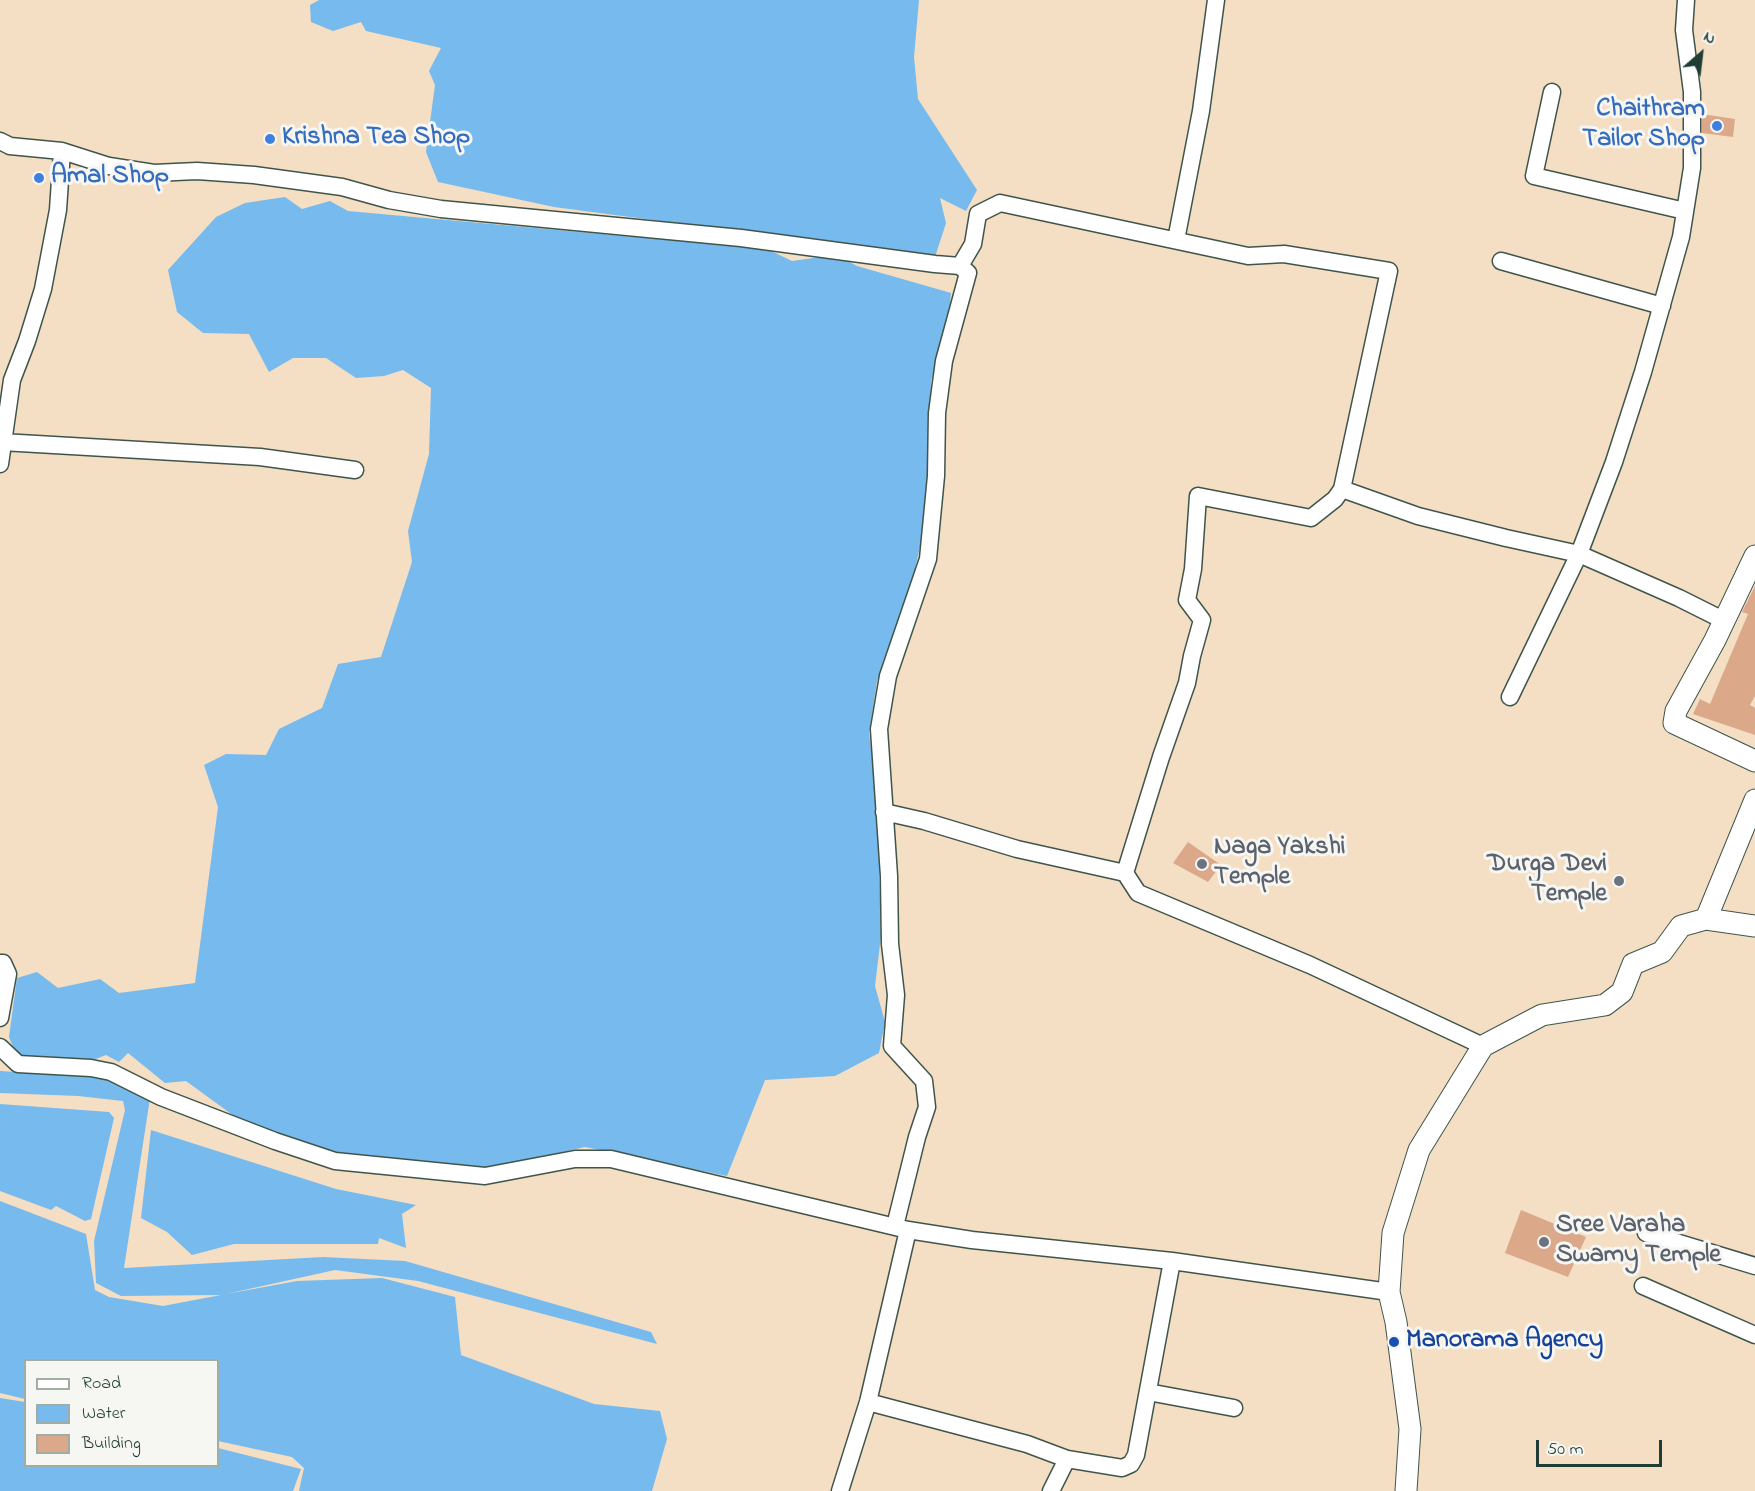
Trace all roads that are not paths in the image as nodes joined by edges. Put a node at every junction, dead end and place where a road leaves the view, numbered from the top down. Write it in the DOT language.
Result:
graph roads {
  1 [pos="1216,0"];
  2 [pos="1686,0"];
  3 [pos="1552,92"];
  4 [pos="0,141"];
  5 [pos="62,151"];
  6 [pos="1685,211"];
  7 [pos="1176,240"];
  8 [pos="1501,261"];
  9 [pos="960,266"];
  10 [pos="1662,306"];
  11 [pos="2,442"];
  12 [pos="0,464"];
  13 [pos="355,470"];
  14 [pos="1342,489"];
  15 [pos="1579,554"];
  16 [pos="1755,556"];
  17 [pos="1723,620"];
  18 [pos="1510,697"];
  19 [pos="1755,761"];
  20 [pos="1755,800"];
  21 [pos="884,812"];
  22 [pos="1125,873"];
  23 [pos="1706,919"];
  24 [pos="1755,926"];
  25 [pos="1,963"];
  26 [pos="0,1018"];
  27 [pos="1483,1046"];
  28 [pos="0,1047"];
  29 [pos="901,1228"];
  30 [pos="1646,1233"];
  31 [pos="1172,1261"];
  32 [pos="1755,1266"];
  33 [pos="1643,1286"];
  34 [pos="1389,1292"];
  35 [pos="1755,1335"];
  36 [pos="1148,1392"];
  37 [pos="868,1402"];
  38 [pos="1234,1408"];
  39 [pos="1067,1459"];
  40 [pos="840,1491"];
  41 [pos="1051,1491"];
  42 [pos="1406,1491"];
  1 -- 7 [label="street"];
  2 -- 6 [label="street"];
  3 -- 6 [label="street"];
  4 -- 5 [label="street"];
  5 -- 9 [label="street"];
  5 -- 11 [label="street"];
  6 -- 10 [label="street"];
  7 -- 9 [label="street"];
  7 -- 14 [label="street"];
  8 -- 10 [label="street"];
  9 -- 21 [label="street"];
  10 -- 15 [label="street"];
  11 -- 12 [label="street"];
  11 -- 13 [label="street"];
  14 -- 15 [label="street"];
  14 -- 22 [label="street"];
  15 -- 17 [label="street"];
  15 -- 18 [label="street"];
  16 -- 17 [label="street"];
  17 -- 19 [label="street"];
  20 -- 23 [label="street"];
  21 -- 22 [label="street"];
  21 -- 29 [label="street"];
  22 -- 27 [label="street"];
  23 -- 24 [label="street"];
  23 -- 27 [label="street"];
  25 -- 26 [label="street"];
  27 -- 34 [label="street"];
  28 -- 29 [label="street"];
  29 -- 31 [label="street"];
  29 -- 37 [label="street"];
  30 -- 32 [label="street"];
  31 -- 34 [label="street"];
  31 -- 36 [label="street"];
  33 -- 35 [label="street"];
  34 -- 42 [label="street"];
  36 -- 38 [label="street"];
  36 -- 39 [label="street"];
  37 -- 39 [label="street"];
  37 -- 40 [label="street"];
  39 -- 41 [label="street"];
}
